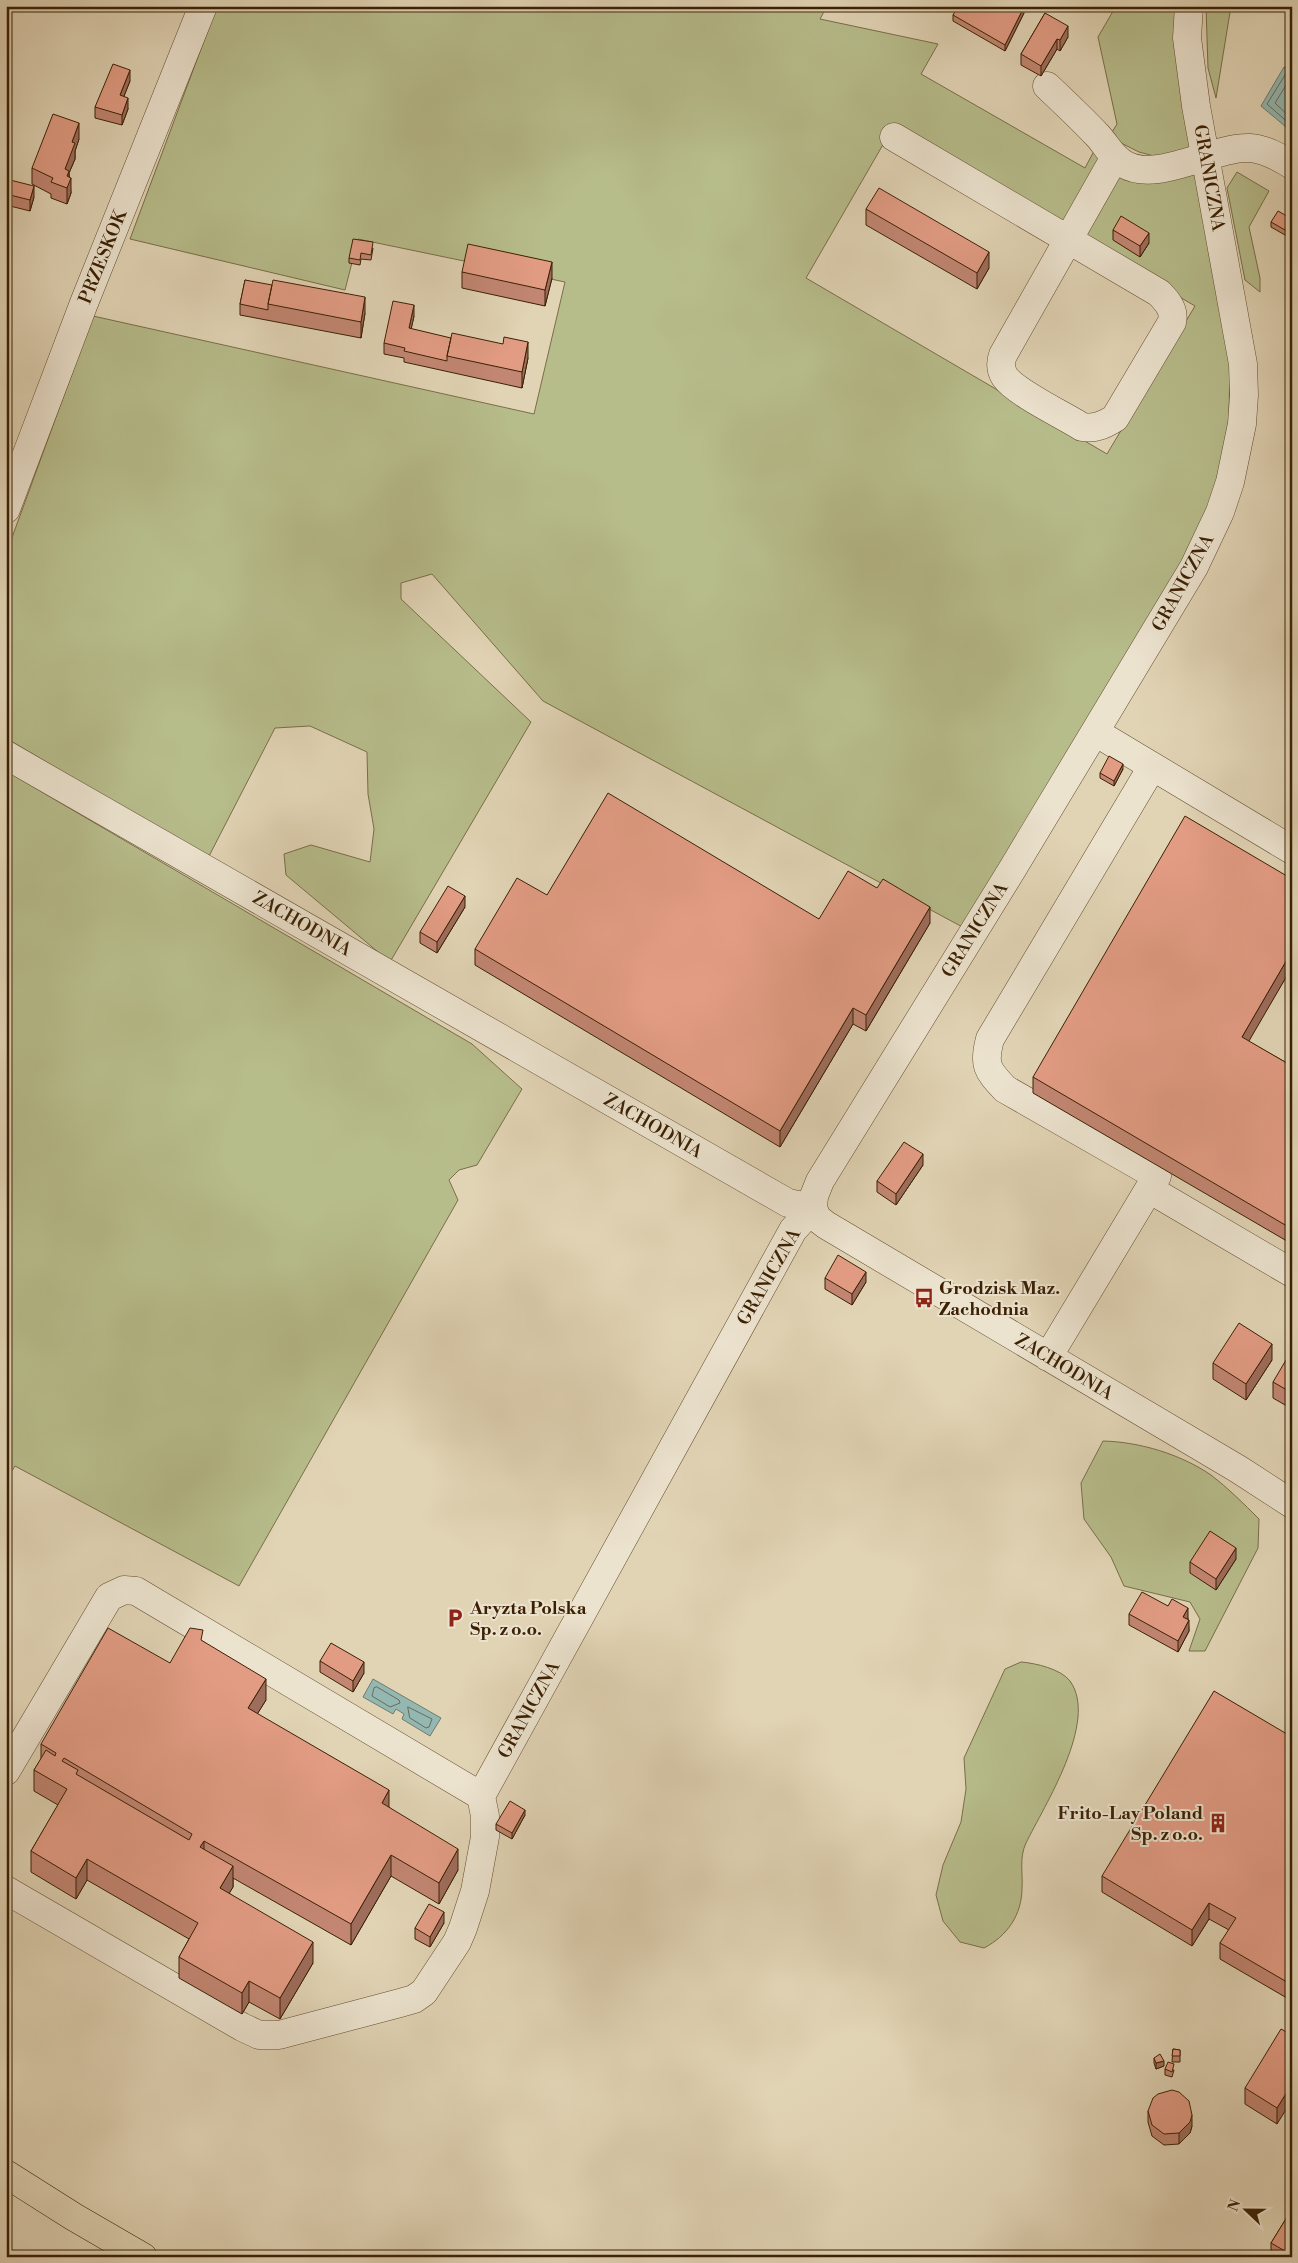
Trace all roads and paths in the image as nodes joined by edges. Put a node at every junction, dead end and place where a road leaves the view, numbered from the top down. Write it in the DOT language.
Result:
graph roads {
  1 [pos="204,6"];
  2 [pos="1189,6"];
  3 [pos="1047,86"];
  4 [pos="894,137"];
  5 [pos="1114,157"];
  6 [pos="1204,157"];
  7 [pos="1292,164"];
  8 [pos="1068,240"];
  9 [pos="6,509"];
  10 [pos="1095,732"];
  11 [pos="6,755"];
  12 [pos="1152,767"];
  13 [pos="1292,850"];
  14 [pos="1149,1190"];
  15 [pos="813,1208"];
  16 [pos="1292,1273"];
  17 [pos="1048,1357"];
  18 [pos="1292,1504"];
  19 [pos="6,1771"];
  20 [pos="481,1796"];
  21 [pos="6,1890"];
  22 [pos="6,2174"];
  23 [pos="143,2257"];
  1 -- 9 [label="street, PRZESKOK"];
  2 -- 6 [label="street, GRANICZNA"];
  3 -- 5 [label="street"];
  4 -- 8 [label="street"];
  5 -- 6 [label="street"];
  5 -- 8 [label="street"];
  6 -- 7 [label="street"];
  6 -- 10 [label="street, GRANICZNA"];
  8 -- 8 [label="street"];
  10 -- 12 [label="street"];
  10 -- 15 [label="street, GRANICZNA"];
  11 -- 15 [label="street, ZACHODNIA"];
  12 -- 13 [label="street"];
  12 -- 14 [label="street"];
  14 -- 16 [label="street"];
  14 -- 17 [label="street"];
  15 -- 17 [label="street, ZACHODNIA"];
  15 -- 20 [label="street, GRANICZNA"];
  17 -- 18 [label="street, ZACHODNIA"];
  19 -- 20 [label="street"];
  20 -- 21 [label="street"];
  22 -- 23 [label="main road"];
}
